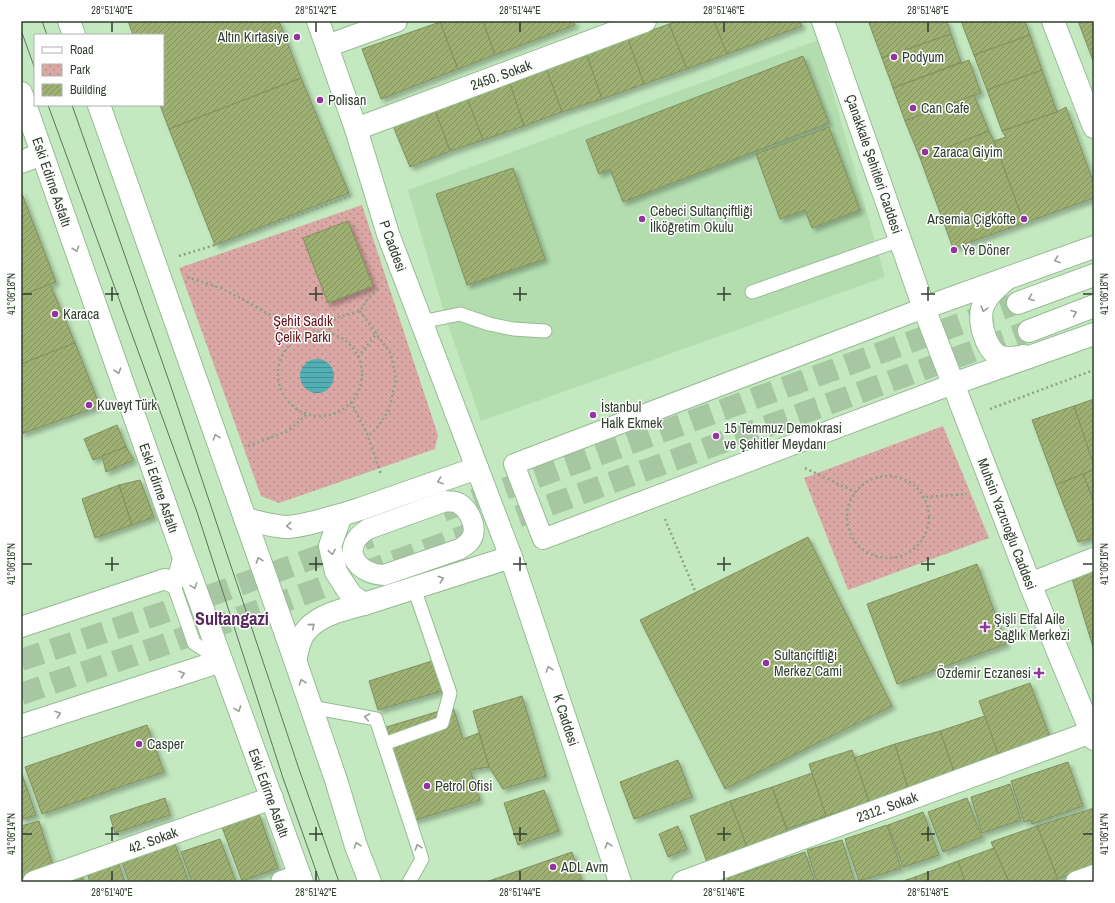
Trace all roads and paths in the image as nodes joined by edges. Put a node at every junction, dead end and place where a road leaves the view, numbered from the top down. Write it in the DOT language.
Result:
graph roads {
  1 [pos="69,21"];
  2 [pos="318,21"];
  3 [pos="396,21"];
  4 [pos="645,21"];
  5 [pos="823,21"];
  6 [pos="1054,21"];
  7 [pos="74,34"];
  8 [pos="327,46"];
  9 [pos="21,93"];
  10 [pos="99,106"];
  11 [pos="1094,127"];
  12 [pos="356,128"];
  13 [pos="42,154"];
  14 [pos="21,162"];
  15 [pos="373,188"];
  16 [pos="900,240"];
  17 [pos="1094,247"];
  18 [pos="156,265"];
  19 [pos="1094,274"];
  20 [pos="1007,279"];
  21 [pos="379,281"];
  22 [pos="752,292"];
  23 [pos="1018,303"];
  24 [pos="1094,306"];
  25 [pos="924,308"];
  26 [pos="360,311"];
  27 [pos="421,322"];
  28 [pos="545,331"];
  29 [pos="1029,331"];
  30 [pos="326,332"];
  31 [pos="377,333"];
  32 [pos="1094,334"];
  33 [pos="300,337"];
  34 [pos="1045,352"];
  35 [pos="358,357"];
  36 [pos="1094,370"];
  37 [pos="953,384"];
  38 [pos="351,402"];
  39 [pos="986,410"];
  40 [pos="307,414"];
  41 [pos="368,436"];
  42 [pos="773,452"];
  43 [pos="223,455"];
  44 [pos="477,468"];
  45 [pos="383,479"];
  46 [pos="855,492"];
  47 [pos="995,492"];
  48 [pos="656,497"];
  49 [pos="926,497"];
  50 [pos="341,515"];
  51 [pos="245,518"];
  52 [pos="396,519"];
  53 [pos="182,552"];
  54 [pos="511,557"];
  55 [pos="1094,559"];
  56 [pos="173,583"];
  57 [pos="1030,584"];
  58 [pos="414,588"];
  59 [pos="696,593"];
  60 [pos="364,604"];
  61 [pos="21,627"];
  62 [pos="295,660"];
  63 [pos="221,661"];
  64 [pos="311,707"];
  65 [pos="21,726"];
  66 [pos="1093,734"];
  67 [pos="384,744"];
  68 [pos="272,798"];
  69 [pos="1094,876"];
  70 [pos="294,880"];
  71 [pos="34,882"];
  72 [pos="370,882"];
  73 [pos="409,882"];
  74 [pos="620,882"];
  75 [pos="683,882"];
  76 [pos="1077,882"];
  1 -- 7 [label="main road"];
  2 -- 8 [label="main road, P Caddesi"];
  3 -- 8 [label="main road"];
  4 -- 12 [label="main road, 2450. Sokak"];
  5 -- 16 [label="main road, Çanakkale Şehitleri Caddesi"];
  6 -- 11 [label="main road"];
  8 -- 12 [label="main road, P Caddesi"];
  9 -- 13 [label="main road, Eski Edirne Asfaltı"];
  10 -- 18 [label="main road"];
  12 -- 15 [label="main road, P Caddesi"];
  13 -- 14 [label="main road"];
  13 -- 53 [label="main road, Eski Edirne Asfaltı, one-way"];
  15 -- 18 [label="path"];
  15 -- 27 [label="main road, P Caddesi"];
  16 -- 22 [label="lane"];
  16 -- 25 [label="main road, Çanakkale Şehitleri Caddesi"];
  17 -- 20 [label="main road, one-way"];
  18 -- 33 [label="path"];
  43 -- 18 [label="main road, one-way"];
  19 -- 23 [label="main road, one-way"];
  20 -- 25 [label="main road"];
  20 -- 34 [label="main road, one-way"];
  21 -- 26 [label="path"];
  29 -- 24 [label="main road, one-way"];
  25 -- 37 [label="main road, Muhsin Yazıcıoğlu Caddesi"];
  25 -- 48 [label="street"];
  26 -- 30 [label="path"];
  26 -- 31 [label="path"];
  27 -- 28 [label="lane"];
  27 -- 44 [label="main road, P Caddesi"];
  30 -- 33 [label="path"];
  30 -- 35 [label="path"];
  31 -- 35 [label="path"];
  31 -- 41 [label="path"];
  32 -- 34 [label="main road"];
  33 -- 40 [label="path"];
  34 -- 37 [label="main road"];
  35 -- 38 [label="path"];
  36 -- 39 [label="path"];
  37 -- 42 [label="street"];
  37 -- 47 [label="main road, Muhsin Yazıcıoğlu Caddesi"];
  38 -- 40 [label="path"];
  38 -- 41 [label="path"];
  40 -- 43 [label="path"];
  41 -- 45 [label="path"];
  42 -- 46 [label="path"];
  42 -- 48 [label="street"];
  43 -- 51 [label="main road"];
  44 -- 50 [label="main road, one-way"];
  44 -- 54 [label="main road, K Caddesi"];
  46 -- 49 [label="path"];
  46 -- 49 [label="path"];
  47 -- 49 [label="path"];
  47 -- 57 [label="main road, Muhsin Yazıcıoğlu Caddesi"];
  48 -- 59 [label="path"];
  50 -- 51 [label="main road, one-way"];
  50 -- 60 [label="main road, one-way"];
  62 -- 51 [label="main road, one-way"];
  52 -- 52 [label="street"];
  53 -- 56 [label="lane"];
  53 -- 63 [label="main road, Eski Edirne Asfaltı, one-way"];
  58 -- 54 [label="main road, one-way"];
  74 -- 54 [label="main road, K Caddesi, one-way"];
  55 -- 57 [label="main road"];
  56 -- 61 [label="street"];
  56 -- 63 [label="lane"];
  57 -- 66 [label="main road, Muhsin Yazıcıoğlu Caddesi"];
  58 -- 60 [label="main road"];
  58 -- 67 [label="lane"];
  62 -- 60 [label="main road, one-way"];
  64 -- 62 [label="main road, one-way"];
  65 -- 63 [label="main road, one-way"];
  63 -- 68 [label="main road, Eski Edirne Asfaltı, one-way"];
  67 -- 64 [label="lane, one-way"];
  72 -- 64 [label="main road, one-way"];
  66 -- 75 [label="main road, 2312. Sokak"];
  73 -- 67 [label="lane, one-way"];
  68 -- 70 [label="main road, Eski Edirne Asfaltı"];
  68 -- 71 [label="main road, 42. Sokak"];
  69 -- 76 [label="main road"];
}
